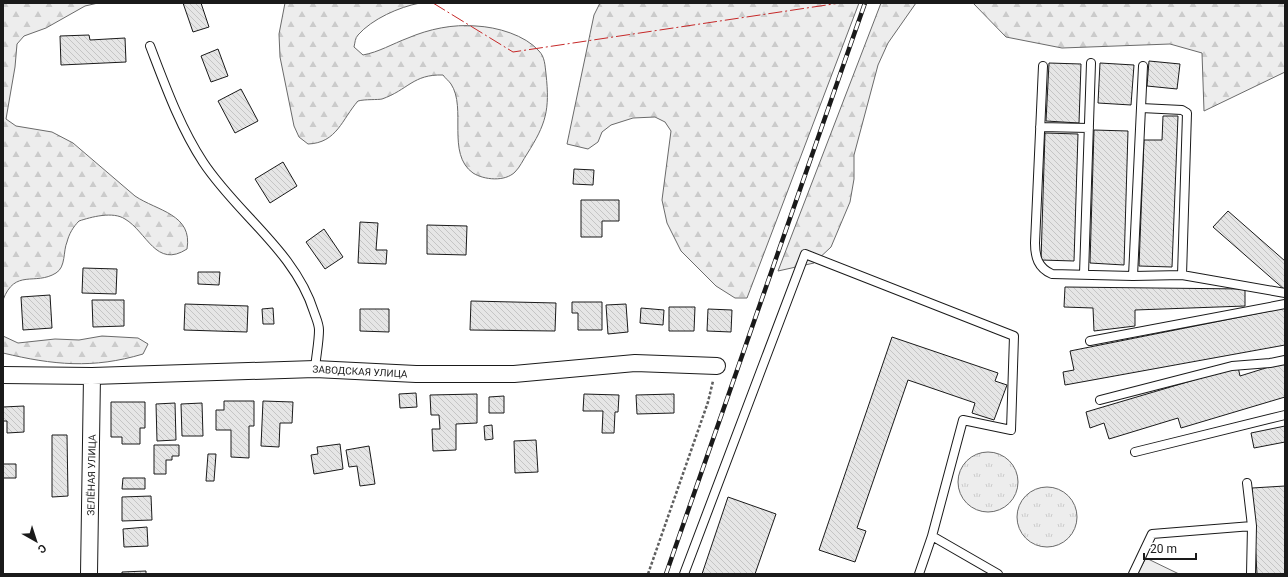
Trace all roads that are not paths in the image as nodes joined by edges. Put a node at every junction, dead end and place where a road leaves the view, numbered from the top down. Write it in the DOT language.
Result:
graph roads {
  1 [pos="150,46"];
  2 [pos="1091,63"];
  3 [pos="1043,66"];
  4 [pos="1143,66"];
  5 [pos="1141,108"];
  6 [pos="1040,126"];
  7 [pos="1089,128"];
  8 [pos="1084,274"];
  9 [pos="1182,275"];
  10 [pos="1133,276"];
  11 [pos="1285,293"];
  12 [pos="1285,304"];
  13 [pos="1090,342"];
  14 [pos="1285,360"];
  15 [pos="717,366"];
  16 [pos="315,369"];
  17 [pos="3,375"];
  18 [pos="92,376"];
  19 [pos="1100,400"];
  20 [pos="1285,415"];
  21 [pos="1135,452"];
  22 [pos="1247,483"];
  23 [pos="1252,526"];
  24 [pos="932,536"];
  25 [pos="89,574"];
  26 [pos="684,574"];
  27 [pos="919,574"];
  28 [pos="998,574"];
  29 [pos="1133,574"];
  30 [pos="1251,574"];
  1 -- 16 [label="lane"];
  2 -- 7 [label="lane"];
  3 -- 6 [label="lane"];
  4 -- 5 [label="lane"];
  5 -- 9 [label="lane"];
  5 -- 10 [label="lane"];
  6 -- 7 [label="lane"];
  6 -- 8 [label="lane"];
  7 -- 8 [label="lane"];
  8 -- 10 [label="lane"];
  9 -- 10 [label="lane"];
  9 -- 11 [label="lane"];
  12 -- 13 [label="lane"];
  14 -- 19 [label="lane"];
  15 -- 16 [label="street, ЗАВОДСКАЯ УЛИЦА"];
  16 -- 18 [label="street, ЗАВОДСКАЯ УЛИЦА"];
  17 -- 18 [label="street, ЗАВОДСКАЯ УЛИЦА"];
  18 -- 25 [label="street, ЗЕЛЁНАЯ УЛИЦА"];
  20 -- 21 [label="lane"];
  22 -- 23 [label="lane"];
  23 -- 29 [label="lane"];
  23 -- 30 [label="lane"];
  24 -- 26 [label="lane"];
  24 -- 27 [label="lane"];
  24 -- 28 [label="lane"];
}
